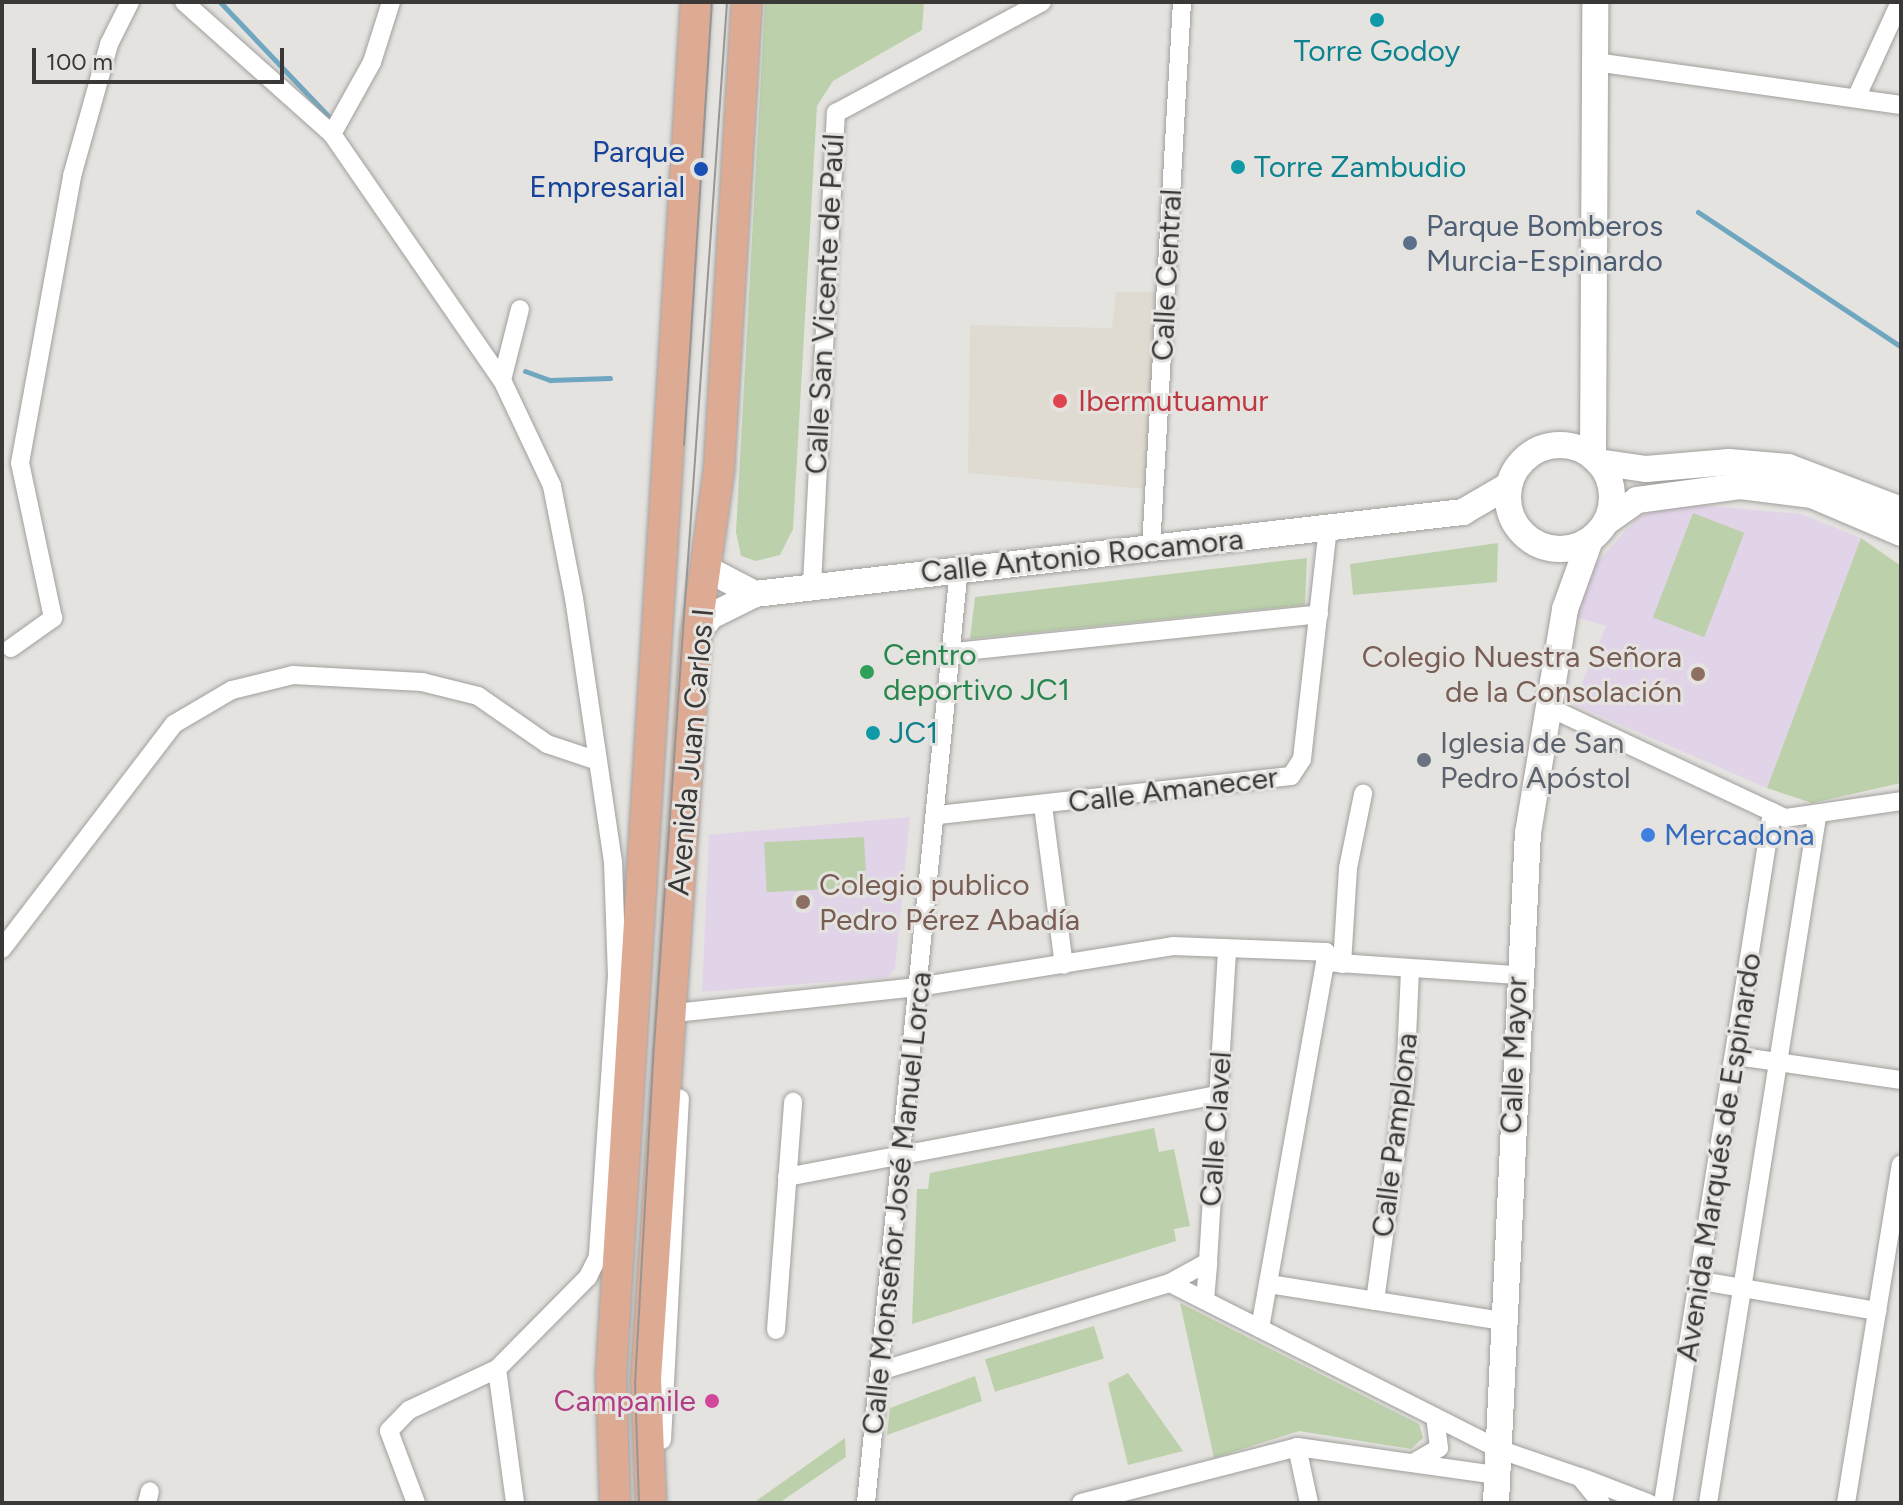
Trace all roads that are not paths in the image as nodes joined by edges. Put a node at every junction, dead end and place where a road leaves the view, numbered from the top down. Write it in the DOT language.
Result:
graph roads {
  1 [pos="130,2"];
  2 [pos="184,2"];
  3 [pos="391,2"];
  4 [pos="696,2"];
  5 [pos="747,2"];
  6 [pos="1042,2"];
  7 [pos="1182,2"];
  8 [pos="1595,2"];
  9 [pos="1900,2"];
  10 [pos="209,11"];
  11 [pos="1595,62"];
  12 [pos="1857,96"];
  13 [pos="1901,105"];
  14 [pos="332,134"];
  15 [pos="520,309"];
  16 [pos="502,380"];
  17 [pos="1595,401"];
  18 [pos="1565,445"];
  19 [pos="1595,459"];
  20 [pos="1509,485"];
  21 [pos="1901,510"];
  22 [pos="1463,512"];
  23 [pos="1328,529"];
  24 [pos="1520,531"];
  25 [pos="1598,531"];
  26 [pos="1901,533"];
  27 [pos="1151,548"];
  28 [pos="1549,548"];
  29 [pos="959,568"];
  30 [pos="812,585"];
  31 [pos="755,594"];
  32 [pos="704,605"];
  33 [pos="1565,609"];
  34 [pos="1319,614"];
  35 [pos="11,648"];
  36 [pos="954,652"];
  37 [pos="1546,706"];
  38 [pos="595,760"];
  39 [pos="1363,794"];
  40 [pos="1901,801"];
  41 [pos="1043,806"];
  42 [pos="1772,812"];
  43 [pos="938,815"];
  44 [pos="1817,817"];
  45 [pos="2,949"];
  46 [pos="1227,953"];
  47 [pos="1333,963"];
  48 [pos="1064,965"];
  49 [pos="1410,969"];
  50 [pos="1518,975"];
  51 [pos="918,987"];
  52 [pos="684,1012"];
  53 [pos="1736,1056"];
  54 [pos="1777,1063"];
  55 [pos="1901,1080"];
  56 [pos="1218,1095"];
  57 [pos="793,1102"];
  58 [pos="903,1157"];
  59 [pos="1901,1164"];
  60 [pos="787,1177"];
  61 [pos="1208,1262"];
  62 [pos="1701,1281"];
  63 [pos="1170,1283"];
  64 [pos="1269,1284"];
  65 [pos="1742,1289"];
  66 [pos="1205,1300"];
  67 [pos="1375,1301"];
  68 [pos="1877,1311"];
  69 [pos="1503,1321"];
  70 [pos="1260,1328"];
  71 [pos="776,1330"];
  72 [pos="497,1369"];
  73 [pos="880,1371"];
  74 [pos="1435,1417"];
  75 [pos="1297,1447"];
  76 [pos="1497,1462"];
  77 [pos="1413,1463"];
  78 [pos="1580,1477"];
  79 [pos="416,1503"];
  80 [pos="515,1503"];
  81 [pos="615,1503"];
  82 [pos="651,1503"];
  83 [pos="666,1503"];
  84 [pos="866,1503"];
  85 [pos="1081,1503"];
  86 [pos="1309,1503"];
  87 [pos="1496,1503"];
  88 [pos="1601,1503"];
  89 [pos="1648,1503"];
  90 [pos="1663,1503"];
  91 [pos="1708,1503"];
  92 [pos="1846,1503"];
  1 -- 35 [label="street"];
  2 -- 10 [label="street"];
  3 -- 14 [label="street"];
  4 -- 81 [label="main road, Avenida Juan Carlos I"];
  5 -- 32 [label="main road, Avenida Juan Carlos I"];
  6 -- 30 [label="street, Calle San Vicente de Paúl"];
  7 -- 27 [label="street, Calle Central"];
  8 -- 11 [label="main road"];
  9 -- 12 [label="street"];
  10 -- 14 [label="street"];
  11 -- 12 [label="street"];
  11 -- 17 [label="main road"];
  12 -- 13 [label="street"];
  14 -- 16 [label="street"];
  15 -- 16 [label="street"];
  16 -- 38 [label="street"];
  17 -- 18 [label="main road"];
  17 -- 19 [label="main road"];
  18 -- 19 [label="main road"];
  18 -- 20 [label="main road"];
  19 -- 21 [label="main road"];
  19 -- 25 [label="main road"];
  20 -- 22 [label="main road, Calle Antonio Rocamora"];
  20 -- 24 [label="main road"];
  22 -- 23 [label="main road, Calle Antonio Rocamora"];
  22 -- 24 [label="main road, Calle Antonio Rocamora"];
  23 -- 27 [label="main road, Calle Antonio Rocamora"];
  23 -- 34 [label="street"];
  24 -- 28 [label="main road"];
  25 -- 26 [label="main road"];
  25 -- 28 [label="main road"];
  25 -- 33 [label="main road, Calle Mayor"];
  27 -- 29 [label="main road, Calle Antonio Rocamora"];
  28 -- 33 [label="main road, Calle Mayor"];
  29 -- 30 [label="main road, Calle Antonio Rocamora"];
  29 -- 36 [label="street, Calle Monseñor José Manuel Lorca"];
  30 -- 31 [label="main road, Calle Antonio Rocamora"];
  31 -- 32 [label="main road"];
  31 -- 32 [label="main road, Calle Antonio Rocamora"];
  32 -- 52 [label="street"];
  32 -- 82 [label="main road, Avenida Juan Carlos I"];
  33 -- 37 [label="main road, Calle Mayor"];
  34 -- 36 [label="street"];
  34 -- 41 [label="street, Calle Amanecer"];
  36 -- 43 [label="street, Calle Monseñor José Manuel Lorca"];
  37 -- 42 [label="street"];
  37 -- 50 [label="main road, Calle Mayor"];
  38 -- 45 [label="street"];
  38 -- 72 [label="street"];
  39 -- 47 [label="street"];
  40 -- 44 [label="street"];
  41 -- 43 [label="street, Calle Amanecer"];
  41 -- 48 [label="street"];
  42 -- 44 [label="street"];
  42 -- 53 [label="street, Avenida Marqués de Espinardo"];
  43 -- 51 [label="street, Calle Monseñor José Manuel Lorca"];
  44 -- 54 [label="street, Avenida Marqués de Espinardo"];
  46 -- 47 [label="street"];
  46 -- 48 [label="street"];
  46 -- 56 [label="street, Calle Clavel"];
  47 -- 49 [label="street"];
  47 -- 64 [label="street"];
  48 -- 51 [label="street"];
  49 -- 50 [label="street"];
  49 -- 67 [label="street, Calle Pamplona"];
  50 -- 69 [label="main road, Calle Mayor"];
  51 -- 52 [label="street"];
  51 -- 58 [label="street, Calle Monseñor José Manuel Lorca"];
  52 -- 83 [label="street"];
  53 -- 54 [label="street"];
  53 -- 62 [label="street, Avenida Marqués de Espinardo"];
  54 -- 55 [label="street"];
  54 -- 65 [label="street, Avenida Marqués de Espinardo"];
  56 -- 58 [label="street"];
  56 -- 61 [label="street, Calle Clavel"];
  57 -- 60 [label="street"];
  58 -- 60 [label="street"];
  58 -- 73 [label="street, Calle Monseñor José Manuel Lorca"];
  59 -- 68 [label="street"];
  60 -- 71 [label="street"];
  61 -- 63 [label="street"];
  61 -- 66 [label="street, Calle Clavel"];
  62 -- 65 [label="street"];
  62 -- 90 [label="street, Avenida Marqués de Espinardo"];
  63 -- 66 [label="street"];
  63 -- 73 [label="street"];
  64 -- 67 [label="street"];
  64 -- 70 [label="street"];
  65 -- 68 [label="street"];
  65 -- 91 [label="street, Avenida Marqués de Espinardo"];
  66 -- 70 [label="street"];
  67 -- 69 [label="street"];
  68 -- 92 [label="street"];
  69 -- 76 [label="main road, Calle Mayor"];
  70 -- 74 [label="street"];
  72 -- 79 [label="street"];
  72 -- 80 [label="street"];
  73 -- 84 [label="street, Calle Monseñor José Manuel Lorca"];
  74 -- 76 [label="street"];
  74 -- 77 [label="street"];
  75 -- 77 [label="street"];
  75 -- 85 [label="street"];
  75 -- 86 [label="street"];
  76 -- 77 [label="street"];
  76 -- 78 [label="street"];
  76 -- 87 [label="main road, Calle Mayor"];
  78 -- 88 [label="street"];
  78 -- 89 [label="street"];
}
